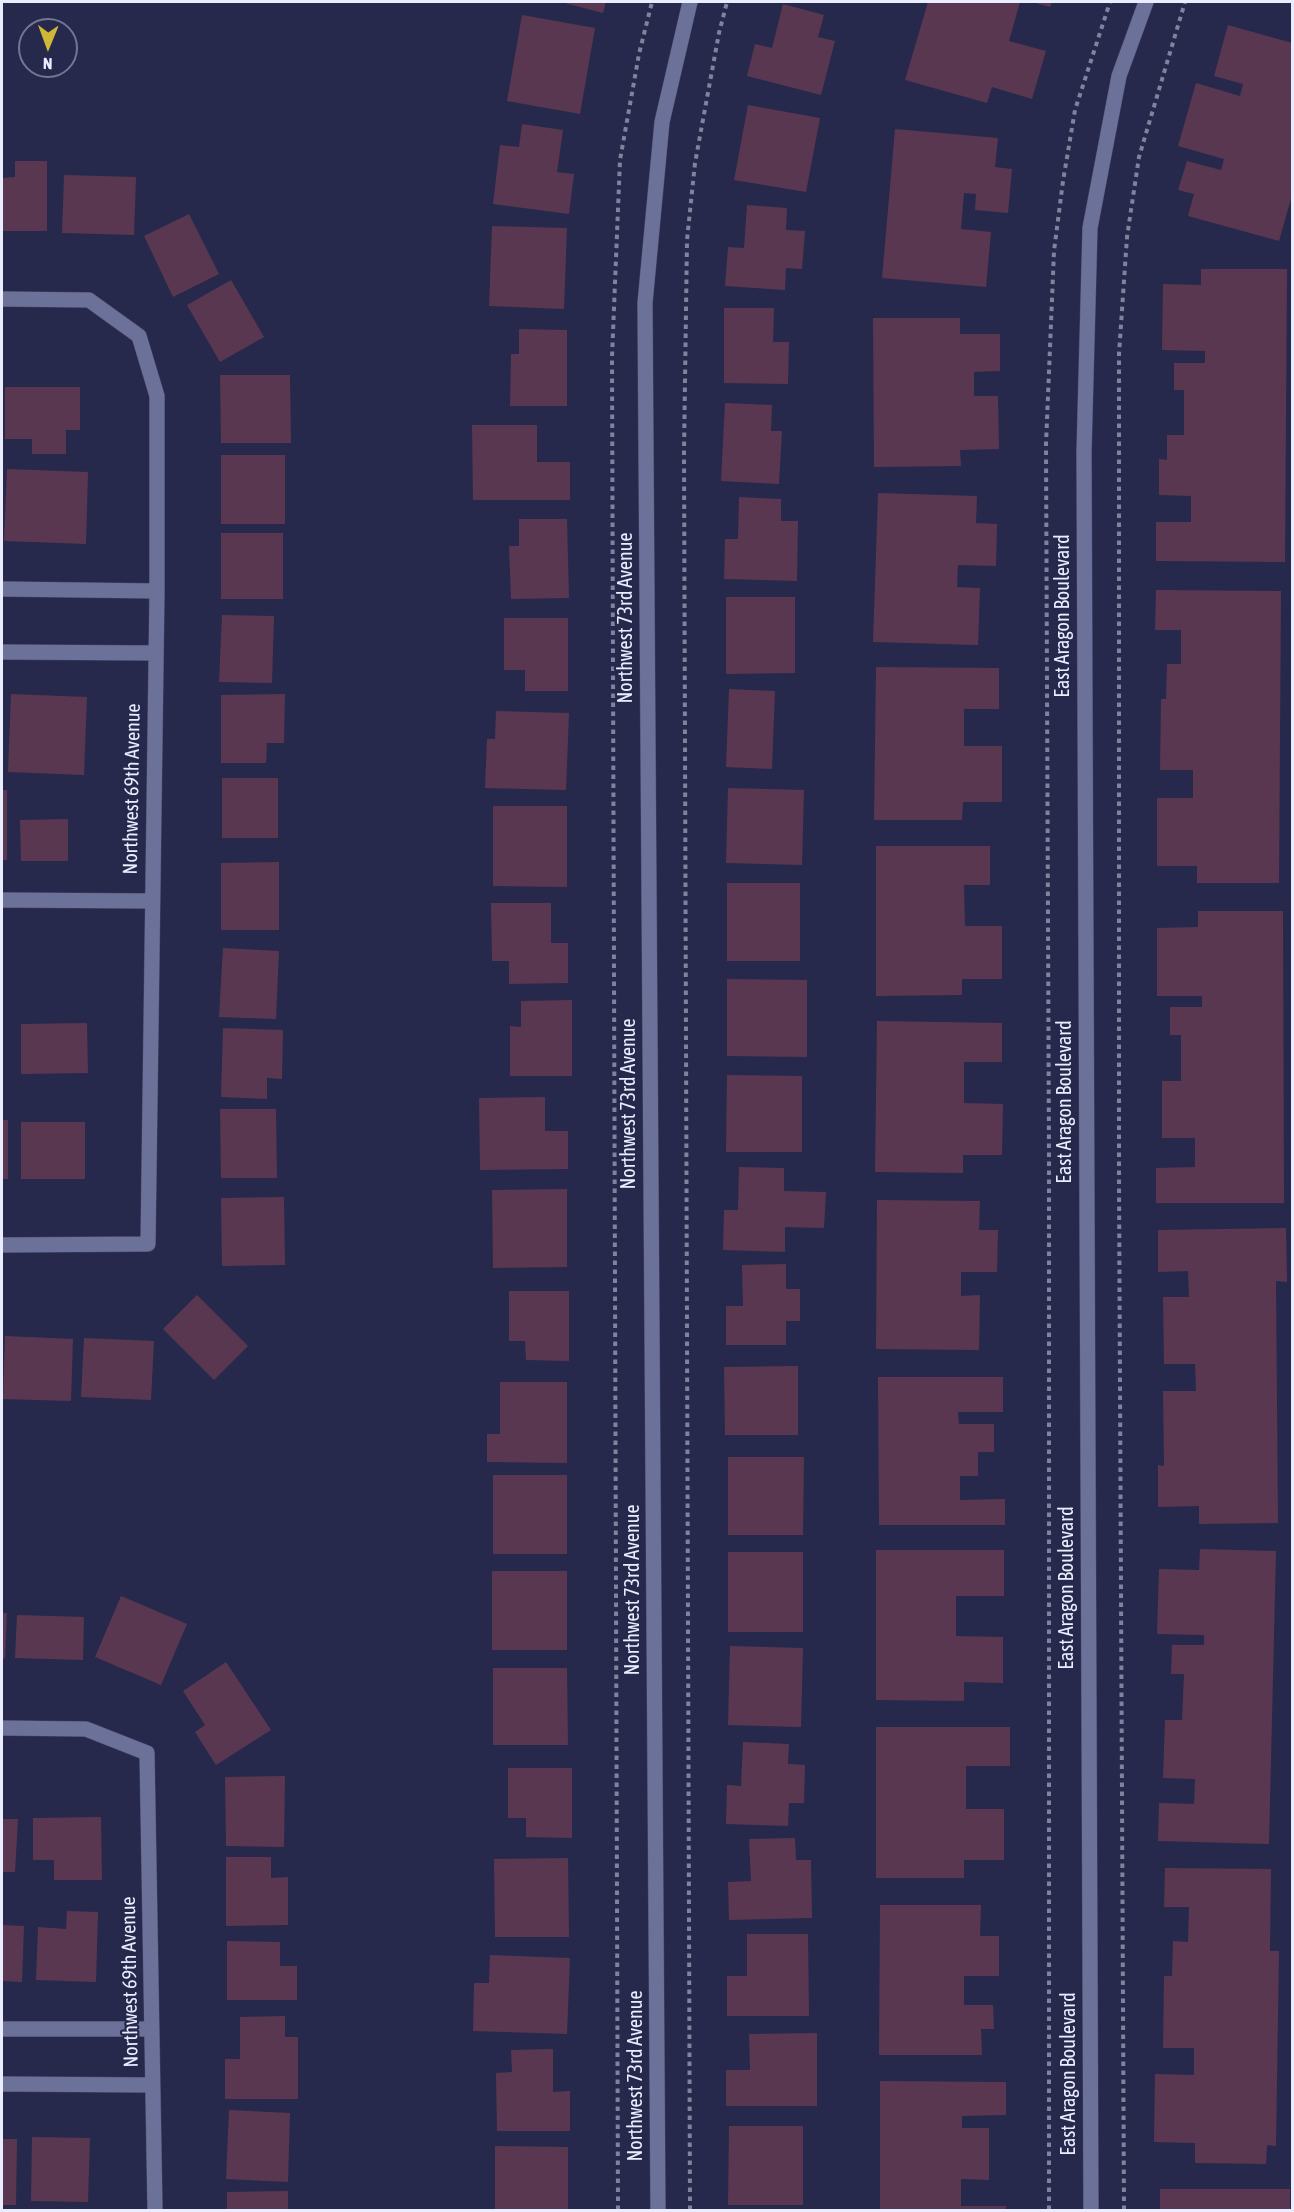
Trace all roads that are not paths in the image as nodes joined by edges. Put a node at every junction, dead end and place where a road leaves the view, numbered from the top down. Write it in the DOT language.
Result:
graph roads {
  1 [pos="690,2"];
  2 [pos="1146,2"];
  3 [pos="2,298"];
  4 [pos="2,589"];
  5 [pos="157,591"];
  6 [pos="2,652"];
  7 [pos="156,653"];
  8 [pos="2,900"];
  9 [pos="151,901"];
  10 [pos="2,1245"];
  11 [pos="2,1728"];
  12 [pos="151,2028"];
  13 [pos="2,2029"];
  14 [pos="2,2084"];
  15 [pos="152,2085"];
  16 [pos="154,2211"];
  17 [pos="658,2211"];
  18 [pos="1091,2211"];
  1 -- 17 [label="street, Northwest 73rd Avenue"];
  2 -- 18 [label="street, East Aragon Boulevard"];
  3 -- 5 [label="street, Northwest 69th Avenue"];
  4 -- 5 [label="street"];
  5 -- 7 [label="street, Northwest 69th Avenue"];
  6 -- 7 [label="street"];
  7 -- 9 [label="street, Northwest 69th Avenue"];
  8 -- 9 [label="street"];
  9 -- 10 [label="street, Northwest 69th Avenue"];
  11 -- 12 [label="street, Northwest 69th Avenue"];
  12 -- 13 [label="street"];
  12 -- 15 [label="street, Northwest 69th Avenue"];
  14 -- 15 [label="street"];
  15 -- 16 [label="street, Northwest 69th Avenue"];
}
